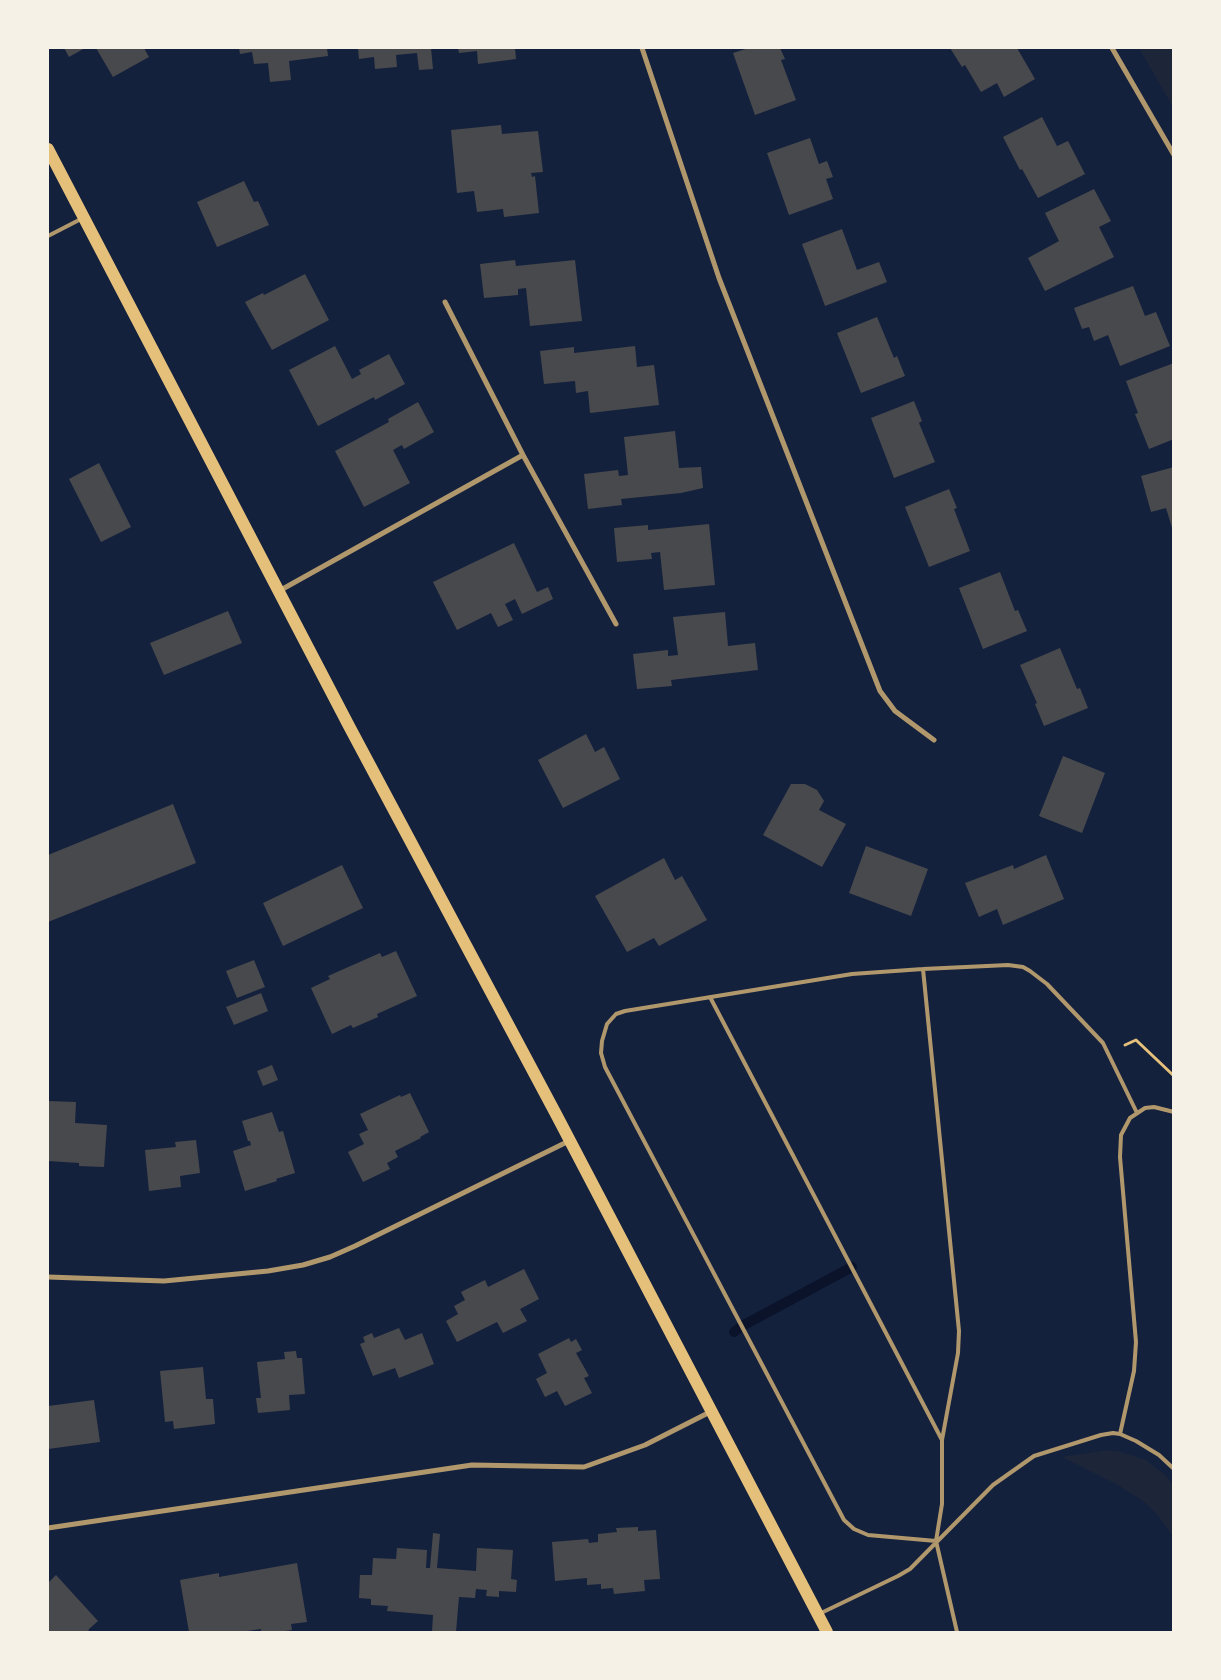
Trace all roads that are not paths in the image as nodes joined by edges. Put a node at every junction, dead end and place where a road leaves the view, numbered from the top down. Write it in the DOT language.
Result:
graph roads {
  1 [pos="642,48"];
  2 [pos="1112,48"];
  3 [pos="48,149"];
  4 [pos="1174,155"];
  5 [pos="83,218"];
  6 [pos="48,236"];
  7 [pos="445,302"];
  8 [pos="522,455"];
  9 [pos="279,591"];
  10 [pos="616,624"];
  11 [pos="934,740"];
  12 [pos="923,969"];
  13 [pos="710,997"];
  14 [pos="1174,1112"];
  15 [pos="1137,1113"];
  16 [pos="570,1141"];
  17 [pos="48,1277"];
  18 [pos="710,1412"];
  19 [pos="1120,1434"];
  20 [pos="942,1440"];
  21 [pos="1174,1469"];
  22 [pos="48,1528"];
  23 [pos="936,1541"];
  24 [pos="817,1615"];
  25 [pos="827,1632"];
  26 [pos="957,1632"];
  1 -- 11 [label="street"];
  2 -- 4 [label="street"];
  3 -- 5 [label="main road"];
  5 -- 6 [label="lane"];
  5 -- 9 [label="main road"];
  7 -- 8 [label="street"];
  8 -- 9 [label="street"];
  8 -- 10 [label="street"];
  9 -- 16 [label="main road"];
  12 -- 13 [label="lane"];
  12 -- 15 [label="lane"];
  12 -- 20 [label="lane"];
  13 -- 20 [label="lane"];
  13 -- 23 [label="lane"];
  14 -- 15 [label="lane"];
  15 -- 19 [label="lane"];
  16 -- 17 [label="street"];
  16 -- 18 [label="main road"];
  18 -- 22 [label="street"];
  18 -- 24 [label="main road"];
  19 -- 21 [label="lane"];
  19 -- 23 [label="lane"];
  20 -- 23 [label="lane"];
  23 -- 24 [label="lane"];
  23 -- 26 [label="lane"];
  24 -- 25 [label="main road"];
}
